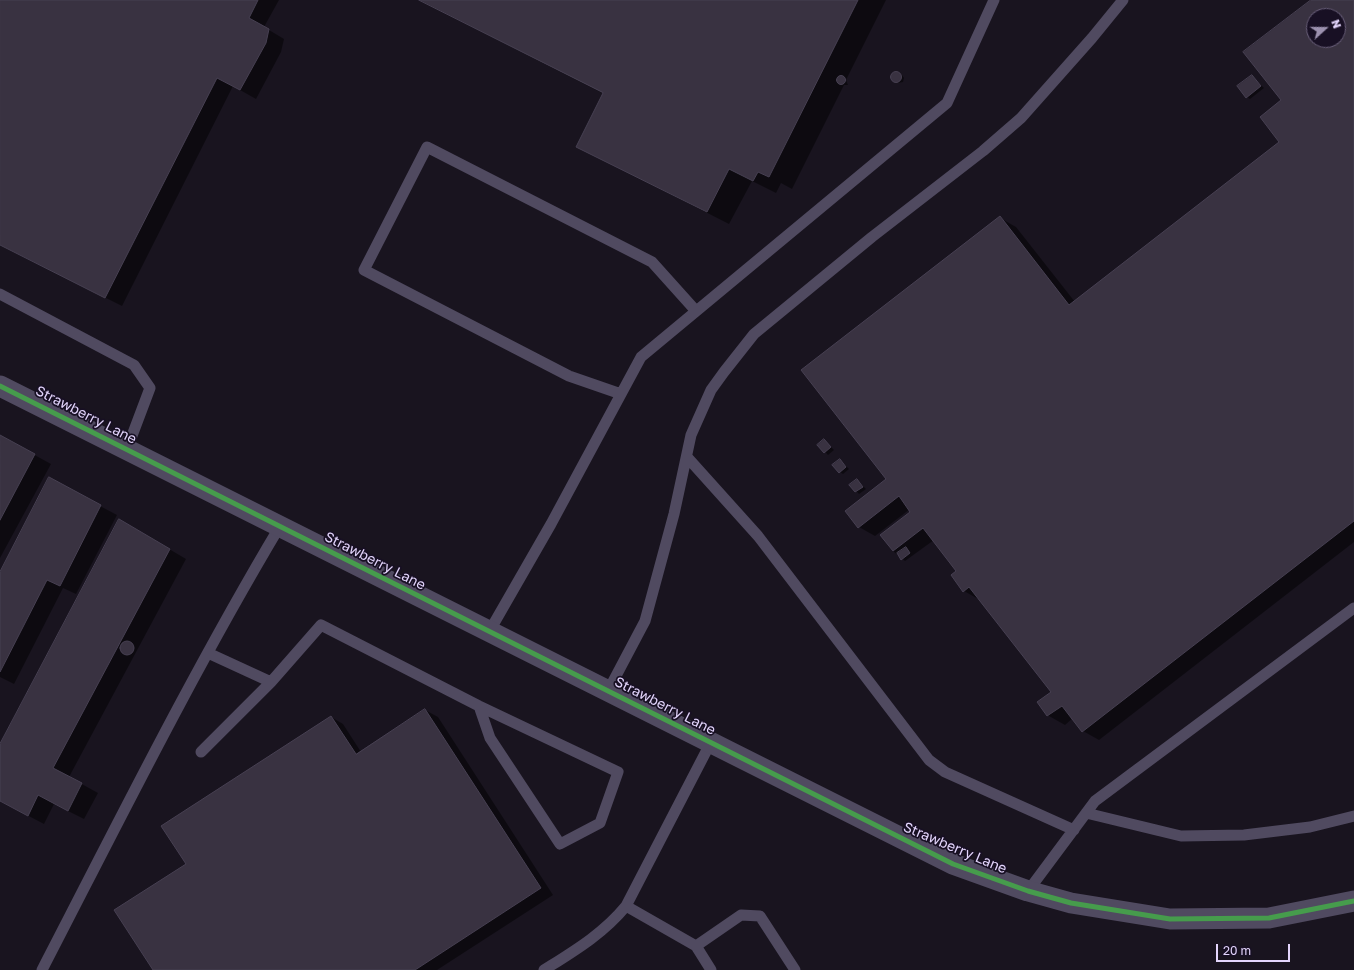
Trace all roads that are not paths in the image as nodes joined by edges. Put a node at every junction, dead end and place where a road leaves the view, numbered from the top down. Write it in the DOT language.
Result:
graph roads {
  1 [pos="994,0"];
  2 [pos="1123,0"];
  3 [pos="0,294"];
  4 [pos="696,311"];
  5 [pos="0,386"];
  6 [pos="621,394"];
  7 [pos="127,449"];
  8 [pos="687,457"];
  9 [pos="280,526"];
  10 [pos="1354,608"];
  11 [pos="489,632"];
  12 [pos="208,653"];
  13 [pos="271,682"];
  14 [pos="608,691"];
  15 [pos="479,706"];
  16 [pos="711,742"];
  17 [pos="201,752"];
  18 [pos="1086,813"];
  19 [pos="1354,816"];
  20 [pos="1074,830"];
  21 [pos="1028,891"];
  22 [pos="1354,901"];
  23 [pos="626,906"];
  24 [pos="696,946"];
  25 [pos="42,970"];
  26 [pos="544,970"];
  27 [pos="711,970"];
  28 [pos="795,970"];
  1 -- 4 [label="lane"];
  2 -- 8 [label="lane"];
  3 -- 7 [label="lane"];
  4 -- 6 [label="lane"];
  4 -- 6 [label="lane"];
  5 -- 7 [label="street, Strawberry Lane"];
  6 -- 11 [label="lane"];
  7 -- 9 [label="street, Strawberry Lane"];
  8 -- 14 [label="lane"];
  8 -- 20 [label="lane"];
  9 -- 11 [label="street, Strawberry Lane"];
  9 -- 12 [label="lane"];
  10 -- 18 [label="lane"];
  11 -- 14 [label="street, Strawberry Lane"];
  12 -- 13 [label="lane"];
  12 -- 25 [label="lane"];
  13 -- 15 [label="lane"];
  13 -- 17 [label="lane"];
  14 -- 16 [label="street, Strawberry Lane"];
  15 -- 15 [label="lane"];
  16 -- 21 [label="street, Strawberry Lane"];
  16 -- 23 [label="lane"];
  18 -- 19 [label="lane"];
  18 -- 20 [label="lane"];
  20 -- 21 [label="lane"];
  21 -- 22 [label="street, Strawberry Lane"];
  23 -- 24 [label="lane"];
  23 -- 26 [label="lane"];
  24 -- 27 [label="lane"];
  24 -- 28 [label="lane"];
}
